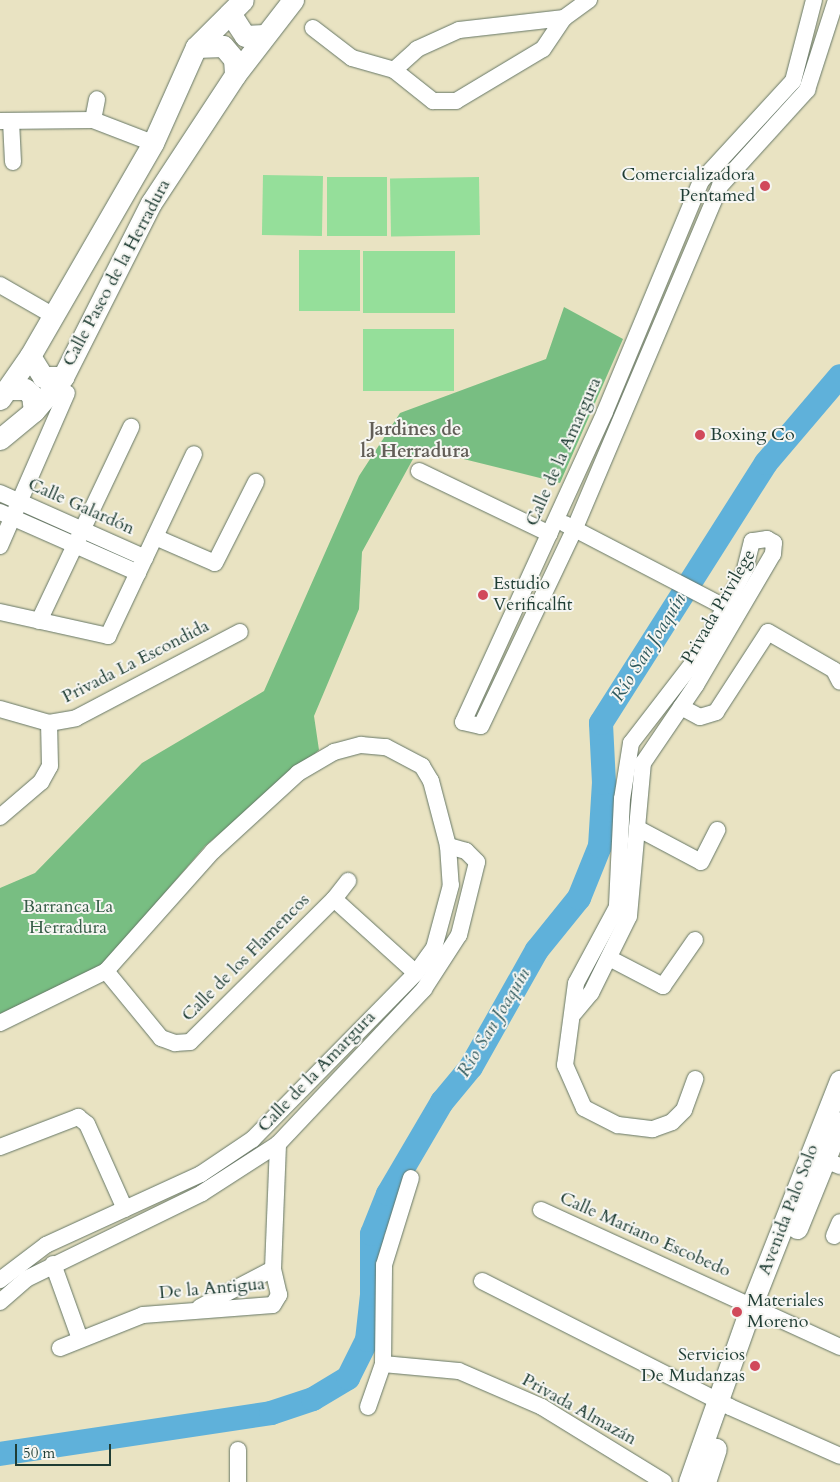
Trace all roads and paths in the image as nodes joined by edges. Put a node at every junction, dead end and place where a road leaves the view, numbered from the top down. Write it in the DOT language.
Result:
graph roads {
  1 [pos="293,0"];
  2 [pos="589,0"];
  3 [pos="814,0"];
  4 [pos="836,0"];
  5 [pos="236,7"];
  6 [pos="564,18"];
  7 [pos="313,28"];
  8 [pos="264,35"];
  9 [pos="196,47"];
  10 [pos="394,70"];
  11 [pos="235,75"];
  12 [pos="97,99"];
  13 [pos="93,120"];
  14 [pos="5,121"];
  15 [pos="153,144"];
  16 [pos="13,162"];
  17 [pos="681,224"];
  18 [pos="701,231"];
  19 [pos="0,286"];
  20 [pos="54,316"];
  21 [pos="30,356"];
  22 [pos="65,385"];
  23 [pos="4,394"];
  24 [pos="34,411"];
  25 [pos="131,426"];
  26 [pos="0,440"];
  27 [pos="194,454"];
  28 [pos="419,471"];
  29 [pos="256,482"];
  30 [pos="0,493"];
  31 [pos="20,502"];
  32 [pos="6,515"];
  33 [pos="557,519"];
  34 [pos="82,530"];
  35 [pos="574,530"];
  36 [pos="550,534"];
  37 [pos="155,537"];
  38 [pos="75,545"];
  39 [pos="0,546"];
  40 [pos="145,558"];
  41 [pos="138,573"];
  42 [pos="732,611"];
  43 [pos="0,612"];
  44 [pos="39,621"];
  45 [pos="240,632"];
  46 [pos="840,682"];
  47 [pos="681,707"];
  48 [pos="0,708"];
  49 [pos="48,723"];
  50 [pos="642,728"];
  51 [pos="657,741"];
  52 [pos="0,817"];
  53 [pos="637,828"];
  54 [pos="717,830"];
  55 [pos="448,846"];
  56 [pos="348,881"];
  57 [pos="334,899"];
  58 [pos="695,940"];
  59 [pos="609,958"];
  60 [pos="106,971"];
  61 [pos="416,973"];
  62 [pos="574,1013"];
  63 [pos="0,1022"];
  64 [pos="695,1079"];
  65 [pos="840,1081"];
  66 [pos="840,1122"];
  67 [pos="278,1144"];
  68 [pos="0,1147"];
  69 [pos="825,1160"];
  70 [pos="411,1178"];
  71 [pos="124,1209"];
  72 [pos="541,1210"];
  73 [pos="52,1264"];
  74 [pos="273,1269"];
  75 [pos="0,1280"];
  76 [pos="482,1281"];
  77 [pos="0,1302"];
  78 [pos="197,1308"];
  79 [pos="759,1308"];
  80 [pos="80,1339"];
  81 [pos="840,1347"];
  82 [pos="60,1348"];
  83 [pos="383,1364"];
  84 [pos="723,1403"];
  85 [pos="368,1407"];
  86 [pos="238,1450"];
  87 [pos="840,1456"];
  88 [pos="238,1482"];
  89 [pos="664,1482"];
  90 [pos="690,1482"];
  91 [pos="705,1482"];
  1 -- 8 [label="main road, Calle Paseo de la Herradura"];
  2 -- 6 [label="street"];
  3 -- 17 [label="street, Calle de la Amargura"];
  4 -- 18 [label="street, Calle de la Amargura"];
  5 -- 8 [label="main road"];
  5 -- 9 [label="main road, Calle Paseo de la Herradura"];
  6 -- 10 [label="street"];
  6 -- 10 [label="street"];
  7 -- 10 [label="street"];
  8 -- 11 [label="main road, Calle Paseo de la Herradura"];
  9 -- 11 [label="main road"];
  9 -- 15 [label="main road, Calle Paseo de la Herradura"];
  11 -- 22 [label="main road, Calle Paseo de la Herradura"];
  12 -- 13 [label="street"];
  13 -- 14 [label="street"];
  13 -- 15 [label="street"];
  14 -- 16 [label="street"];
  15 -- 20 [label="main road, Calle Paseo de la Herradura"];
  17 -- 18 [label="street"];
  17 -- 33 [label="street, Calle de la Amargura"];
  18 -- 35 [label="street, Calle de la Amargura"];
  19 -- 20 [label="street"];
  20 -- 21 [label="main road, Calle Paseo de la Herradura"];
  21 -- 22 [label="main road"];
  21 -- 23 [label="main road, Calle Paseo de la Herradura"];
  22 -- 24 [label="main road, Calle Paseo de la Herradura"];
  22 -- 31 [label="street"];
  23 -- 24 [label="main road"];
  24 -- 26 [label="main road, Calle Paseo de la Herradura"];
  25 -- 34 [label="street"];
  27 -- 37 [label="street"];
  28 -- 36 [label="street"];
  29 -- 37 [label="street"];
  30 -- 31 [label="street, Calle Galardón"];
  31 -- 32 [label="street"];
  31 -- 34 [label="street, Calle Galardón"];
  32 -- 38 [label="street"];
  32 -- 39 [label="street"];
  33 -- 35 [label="street"];
  33 -- 36 [label="street, Calle de la Amargura"];
  34 -- 38 [label="street"];
  34 -- 40 [label="street, Calle Galardón"];
  35 -- 36 [label="street, Calle de la Amargura"];
  35 -- 42 [label="street"];
  37 -- 40 [label="street"];
  38 -- 41 [label="street"];
  38 -- 44 [label="street"];
  40 -- 41 [label="street"];
  41 -- 44 [label="street"];
  42 -- 47 [label="street, Privada Privilege"];
  42 -- 50 [label="street, Privada Privilege"];
  43 -- 44 [label="street"];
  45 -- 49 [label="street, Privada La Escondida"];
  46 -- 47 [label="street"];
  47 -- 51 [label="street, Privada Privilege"];
  48 -- 49 [label="street"];
  49 -- 52 [label="street"];
  50 -- 51 [label="street"];
  50 -- 62 [label="street, Privada Privilege"];
  51 -- 53 [label="street, Privada Privilege"];
  53 -- 54 [label="street"];
  53 -- 59 [label="street, Privada Privilege"];
  55 -- 60 [label="street, Calle de la Amargura"];
  55 -- 61 [label="street, Calle de la Amargura"];
  55 -- 67 [label="street, Calle de la Amargura"];
  56 -- 57 [label="street"];
  57 -- 60 [label="street, Calle de los Flamencos"];
  57 -- 61 [label="street, Calle de los Flamencos"];
  58 -- 59 [label="street"];
  59 -- 62 [label="street, Privada Privilege"];
  60 -- 63 [label="street"];
  61 -- 71 [label="street, Calle de la Amargura"];
  62 -- 64 [label="street, Privada Privilege"];
  65 -- 69 [label="main road, Avenida Palo Solo"];
  66 -- 69 [label="main road, Avenida Palo Solo"];
  67 -- 73 [label="street, Calle de la Amargura"];
  67 -- 74 [label="street"];
  68 -- 71 [label="street"];
  69 -- 79 [label="main road, Avenida Palo Solo"];
  70 -- 83 [label="street"];
  71 -- 75 [label="street, Calle de la Amargura"];
  72 -- 79 [label="street, Calle Mariano Escobedo"];
  73 -- 77 [label="street, Calle de la Amargura"];
  73 -- 80 [label="street"];
  74 -- 78 [label="street"];
  74 -- 78 [label="street, De la Antigua"];
  76 -- 84 [label="street"];
  78 -- 80 [label="street, De la Antigua"];
  79 -- 81 [label="street, Calle Mariano Escobedo"];
  79 -- 84 [label="main road, Avenida Palo Solo"];
  80 -- 82 [label="street, De la Antigua"];
  83 -- 85 [label="street"];
  83 -- 89 [label="street, Privada Almazán"];
  84 -- 87 [label="street"];
  84 -- 90 [label="main road, Avenida Palo Solo"];
  84 -- 91 [label="main road, Avenida Palo Solo"];
  86 -- 88 [label="street"];
}
